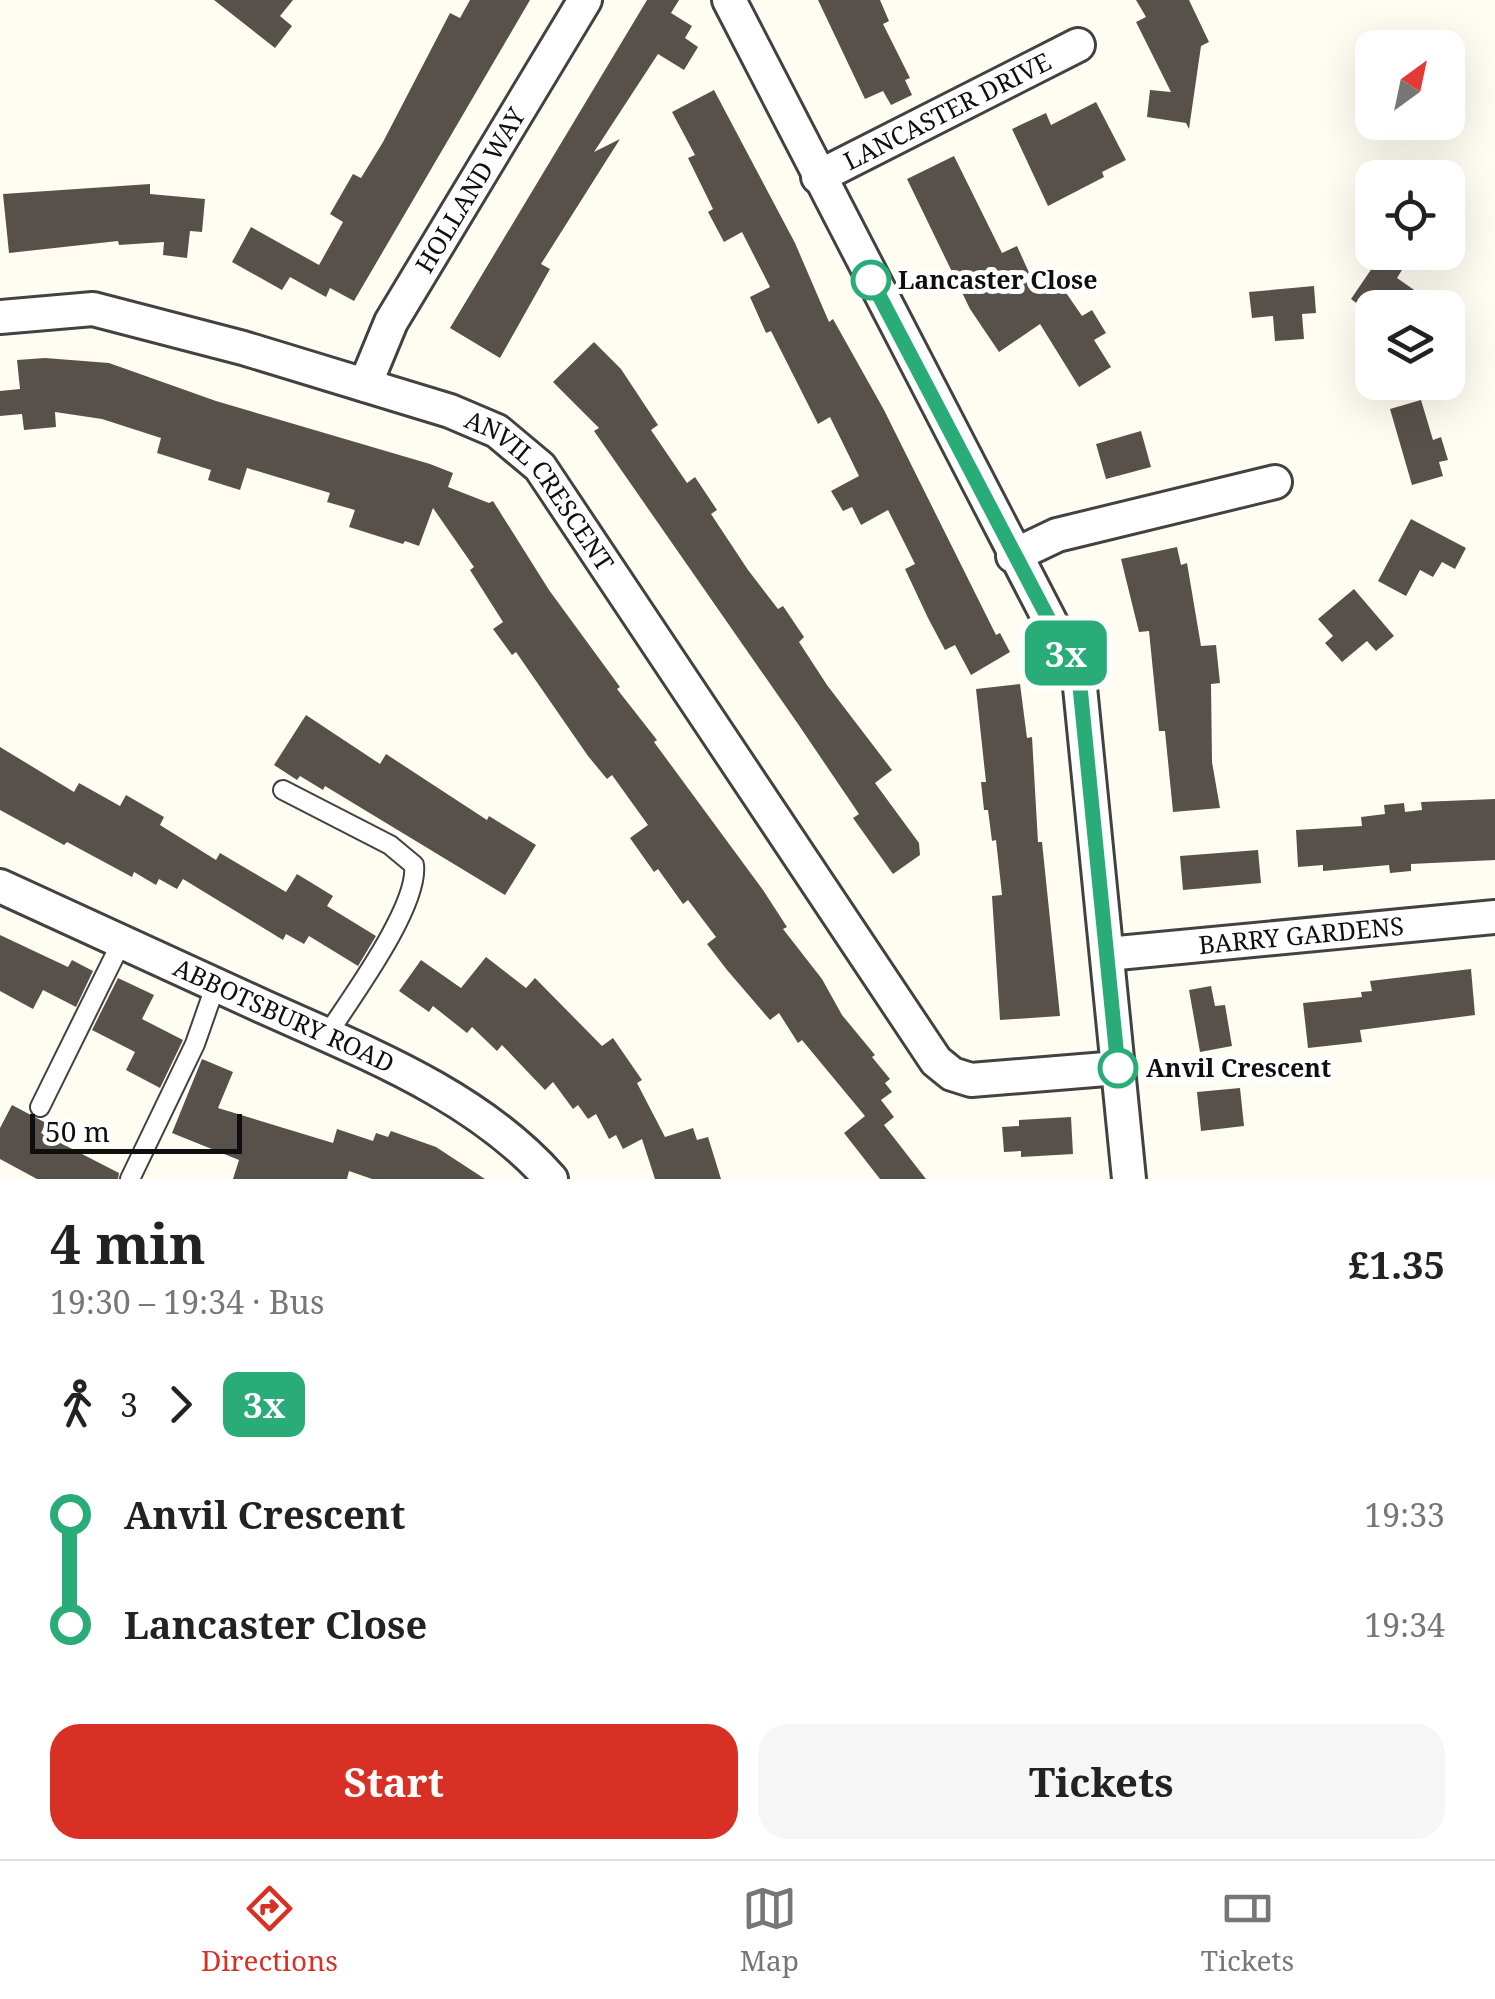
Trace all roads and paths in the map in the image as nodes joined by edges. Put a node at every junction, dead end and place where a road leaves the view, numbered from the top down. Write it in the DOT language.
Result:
graph roads {
  1 [pos="585,0"];
  2 [pos="729,0"];
  3 [pos="1078,46"];
  4 [pos="818,177"];
  5 [pos="0,317"];
  6 [pos="365,385"];
  7 [pos="1275,482"];
  8 [pos="1013,556"];
  9 [pos="284,790"];
  10 [pos="0,886"];
  11 [pos="1495,917"];
  12 [pos="122,942"];
  13 [pos="1107,954"];
  14 [pos="216,984"];
  15 [pos="327,1035"];
  16 [pos="1118,1068"];
  17 [pos="40,1107"];
  18 [pos="130,1179"];
  19 [pos="550,1179"];
  20 [pos="1129,1179"];
  1 -- 6 [label="street, HOLLAND WAY"];
  2 -- 4 [label="street, LANCASTER DRIVE"];
  3 -- 4 [label="street, LANCASTER DRIVE"];
  4 -- 8 [label="street, LANCASTER DRIVE"];
  5 -- 6 [label="street, ANVIL CRESCENT"];
  6 -- 16 [label="street, ANVIL CRESCENT"];
  7 -- 8 [label="street"];
  8 -- 13 [label="street, LANCASTER DRIVE"];
  9 -- 15 [label="lane"];
  10 -- 12 [label="street, ABBOTSBURY ROAD"];
  11 -- 13 [label="street, BARRY GARDENS"];
  12 -- 14 [label="street, ABBOTSBURY ROAD"];
  12 -- 17 [label="lane"];
  13 -- 16 [label="street, LANCASTER DRIVE"];
  14 -- 15 [label="street, ABBOTSBURY ROAD"];
  14 -- 18 [label="lane"];
  15 -- 19 [label="street, ABBOTSBURY ROAD"];
  16 -- 20 [label="street, LANCASTER DRIVE"];
}
